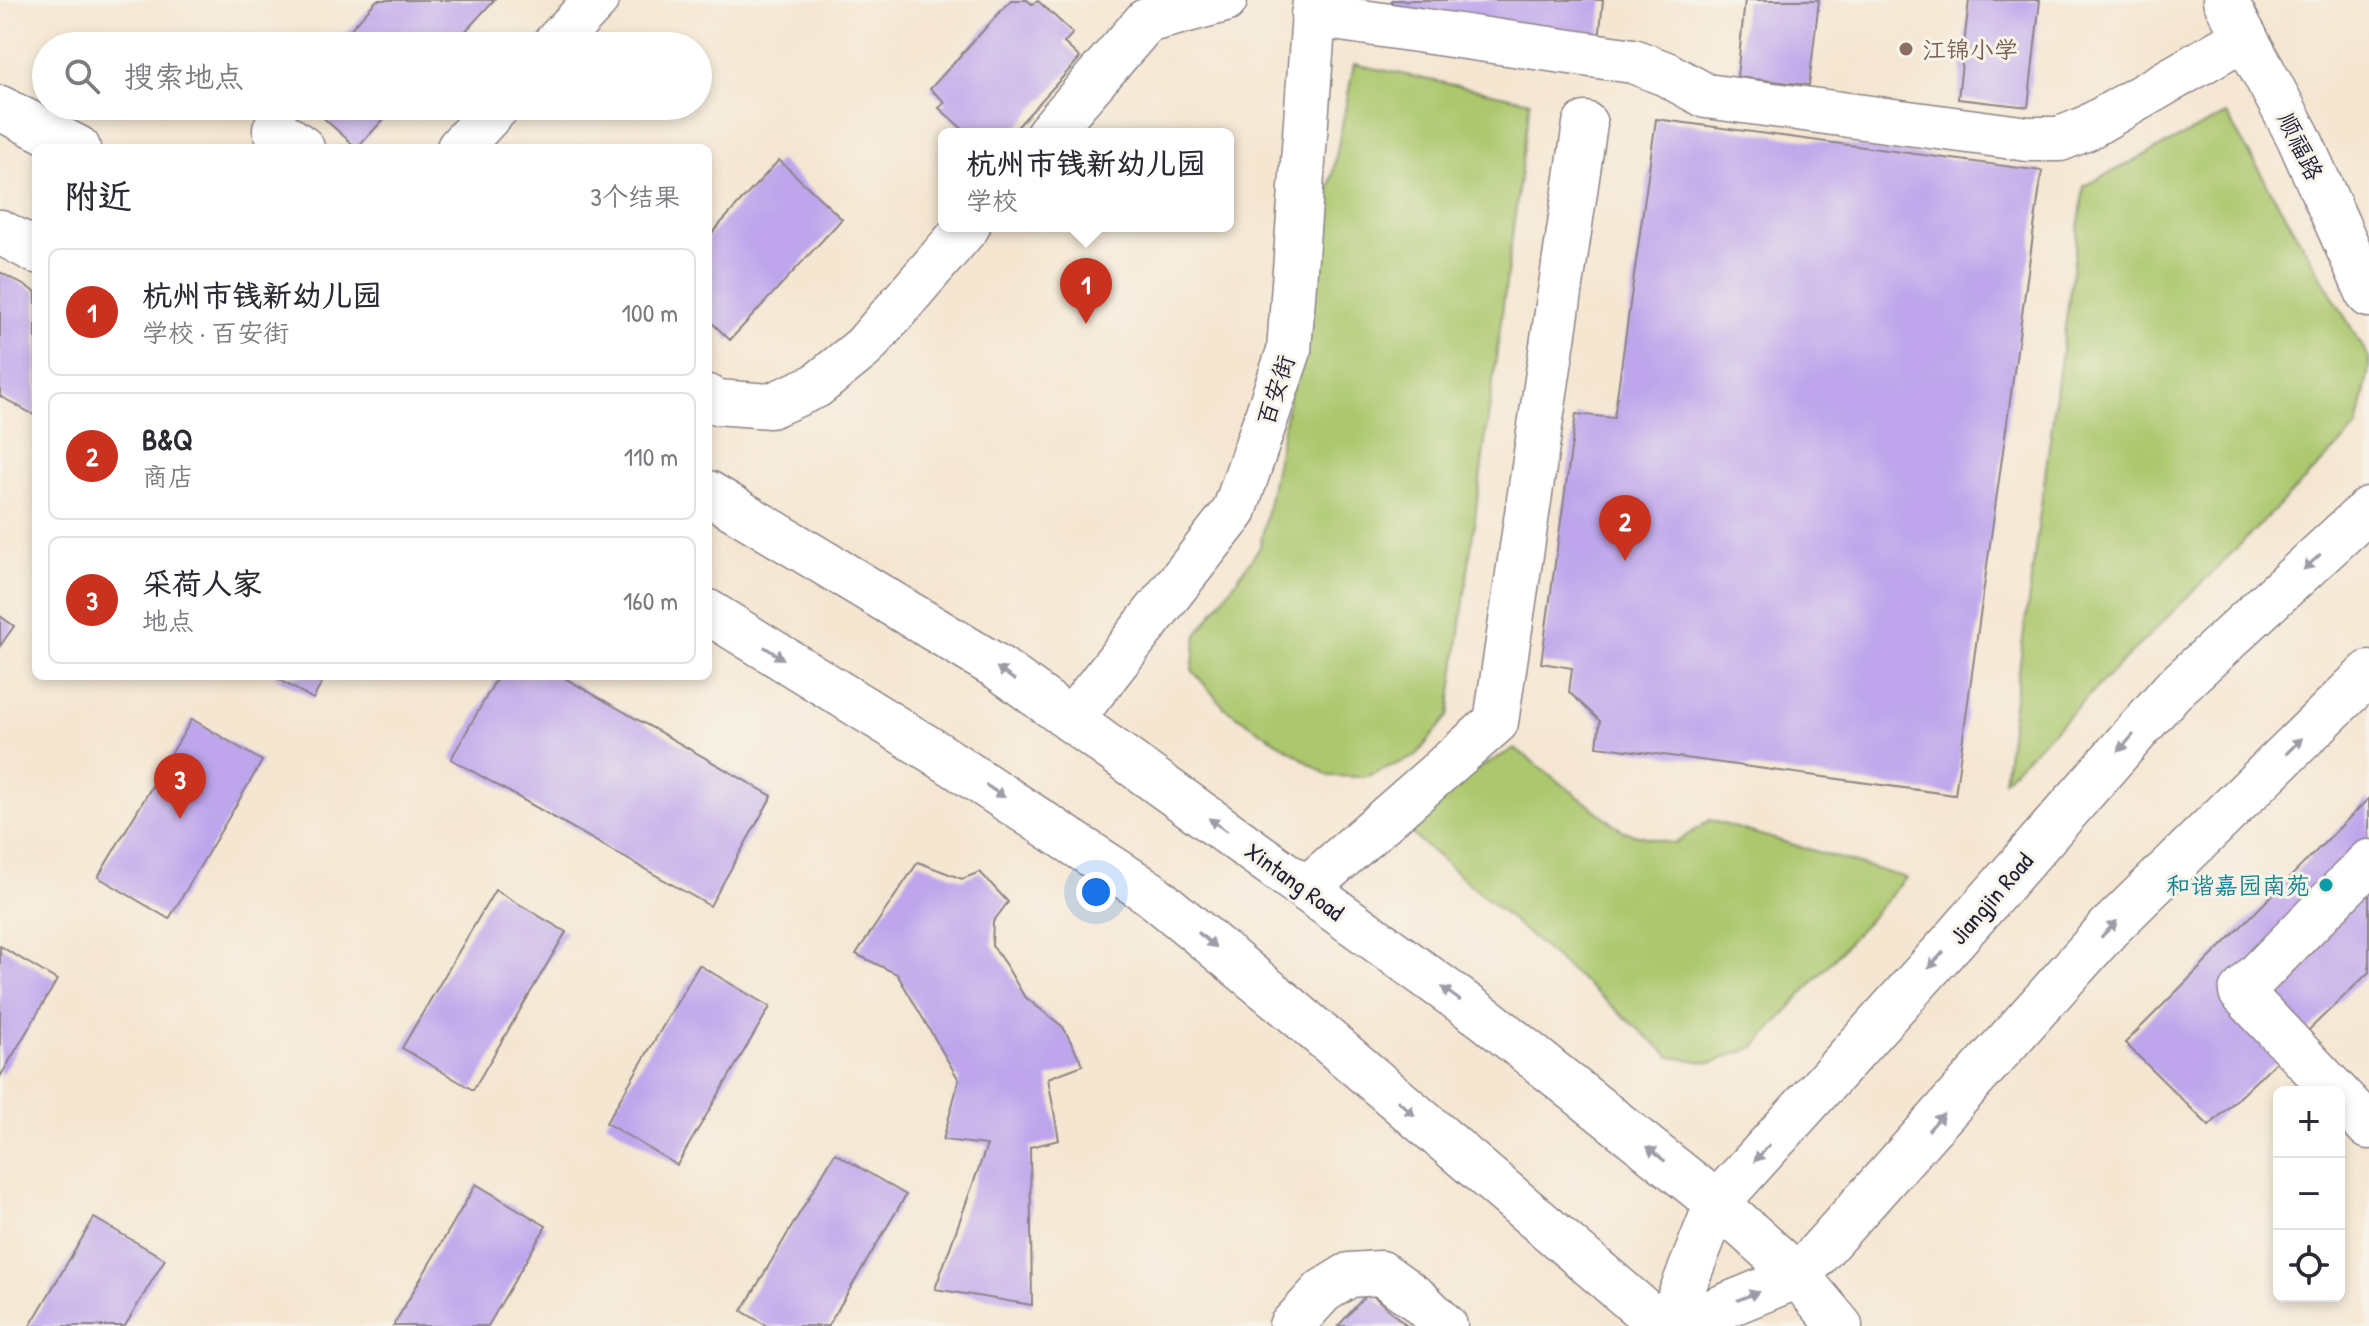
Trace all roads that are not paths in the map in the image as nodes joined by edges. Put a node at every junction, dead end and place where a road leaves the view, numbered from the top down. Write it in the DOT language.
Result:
graph roads {
  1 [pos="596,0"];
  2 [pos="1225,0"];
  3 [pos="1314,8"];
  4 [pos="1136,10"];
  5 [pos="2235,18"];
  6 [pos="566,32"];
  7 [pos="0,108"];
  8 [pos="485,120"];
  9 [pos="1585,124"];
  10 [pos="1052,128"];
  11 [pos="70,144"];
  12 [pos="463,144"];
  13 [pos="0,232"];
  14 [pos="963,232"];
  15 [pos="32,249"];
  16 [pos="2369,295"];
  17 [pos="712,400"];
  18 [pos="712,495"];
  19 [pos="2369,509"];
  20 [pos="712,614"];
  21 [pos="2369,673"];
  22 [pos="1071,720"];
  23 [pos="2369,862"];
  24 [pos="1306,889"];
  25 [pos="2356,1112"];
  26 [pos="1717,1203"];
  27 [pos="1798,1276"];
  28 [pos="1291,1326"];
  29 [pos="1445,1326"];
  30 [pos="1662,1326"];
  31 [pos="1668,1326"];
  32 [pos="1676,1326"];
  33 [pos="1840,1326"];
  1 -- 6 [label="street"];
  2 -- 4 [label="street"];
  3 -- 5 [label="street"];
  3 -- 22 [label="street, 百安街"];
  4 -- 10 [label="street"];
  5 -- 16 [label="street, 顺福路"];
  7 -- 11 [label="street"];
  8 -- 12 [label="street"];
  9 -- 24 [label="street"];
  13 -- 15 [label="street"];
  14 -- 17 [label="street"];
  22 -- 18 [label="street, Xintang Road, one-way"];
  19 -- 26 [label="street, Jiangjin Road, one-way"];
  20 -- 30 [label="street, one-way"];
  27 -- 21 [label="street, one-way"];
  24 -- 22 [label="street, Xintang Road, one-way"];
  23 -- 25 [label="street"];
  26 -- 24 [label="street, Xintang Road, one-way"];
  26 -- 27 [label="street, Xintang Road"];
  26 -- 31 [label="street, Jiangjin Road"];
  32 -- 27 [label="street, one-way"];
  27 -- 33 [label="street, Xintang Road"];
  28 -- 29 [label="street"];
}
